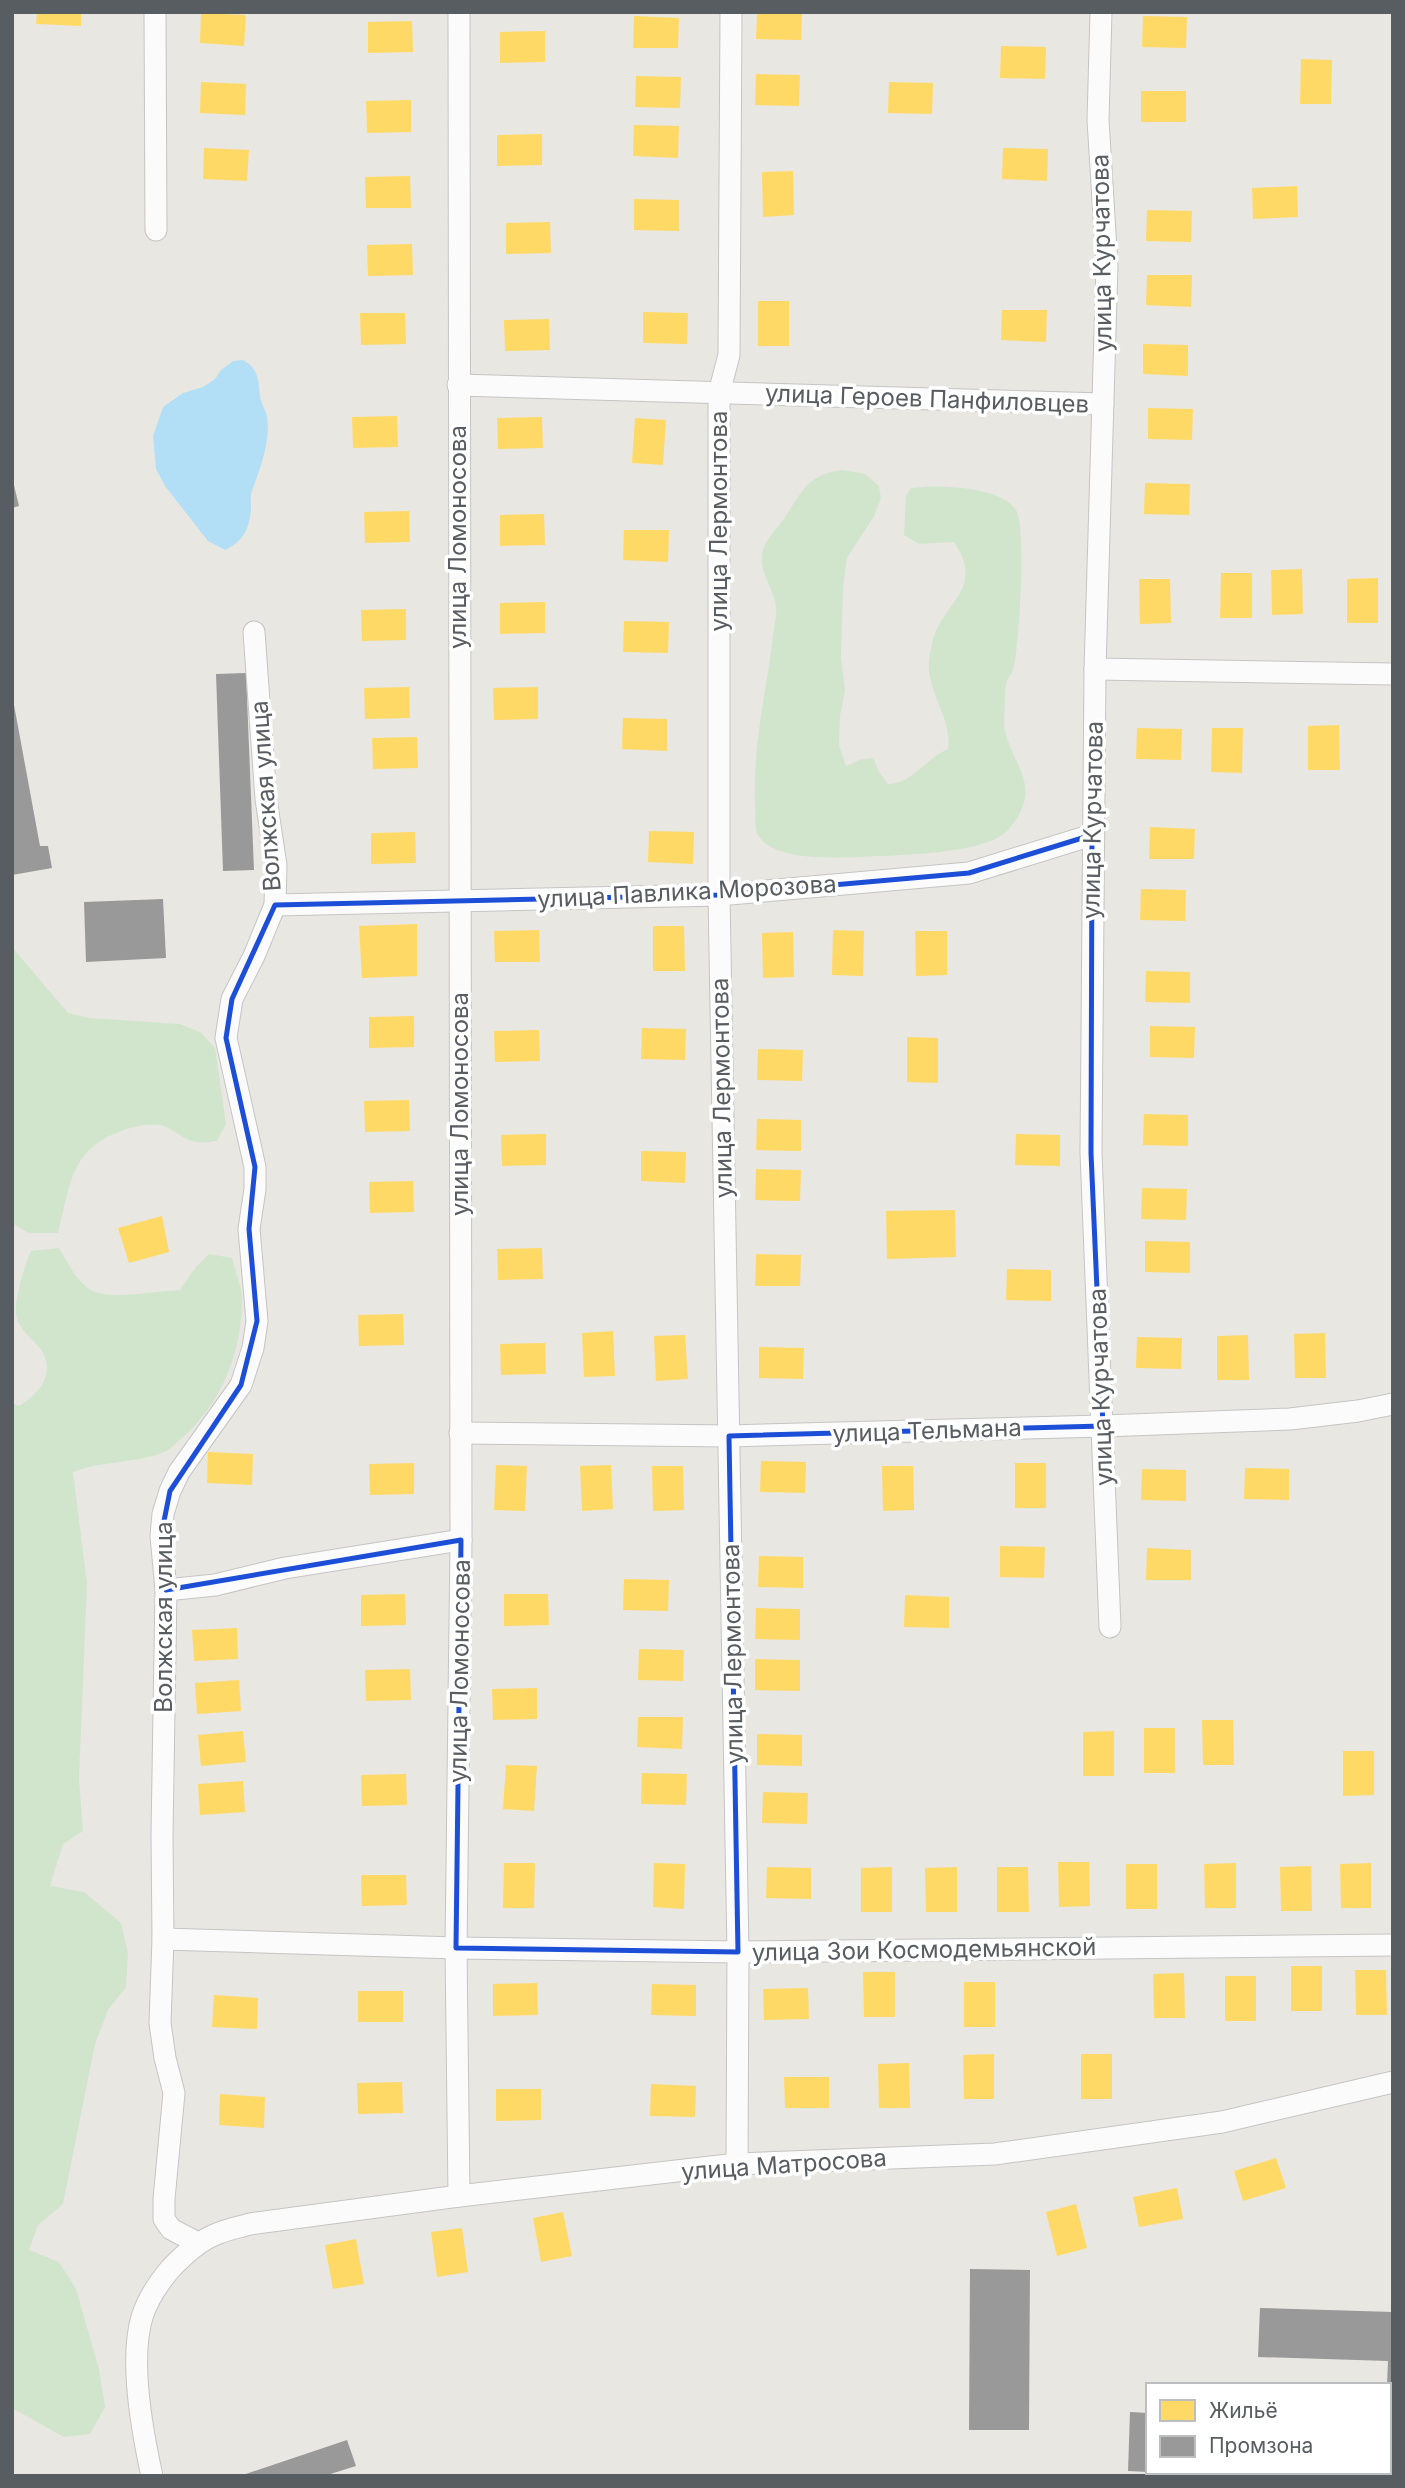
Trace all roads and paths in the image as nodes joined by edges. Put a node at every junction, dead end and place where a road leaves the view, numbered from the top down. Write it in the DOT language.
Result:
graph roads {
  1 [pos="155,12"];
  2 [pos="459,12"];
  3 [pos="731,12"];
  4 [pos="1101,12"];
  5 [pos="156,230"];
  6 [pos="458,385"];
  7 [pos="719,393"];
  8 [pos="1102,404"];
  9 [pos="254,632"];
  10 [pos="1095,669"];
  11 [pos="1393,674"];
  12 [pos="1093,835"];
  13 [pos="719,895"];
  14 [pos="459,902"];
  15 [pos="275,905"];
  16 [pos="1393,1404"];
  17 [pos="1103,1426"];
  18 [pos="460,1433"];
  19 [pos="729,1436"];
  20 [pos="461,1540"];
  21 [pos="166,1590"];
  22 [pos="1110,1627"];
  23 [pos="163,1939"];
  24 [pos="1393,1945"];
  25 [pos="456,1948"];
  26 [pos="738,1952"];
  27 [pos="1393,2082"];
  28 [pos="737,2164"];
  29 [pos="459,2196"];
  30 [pos="198,2243"];
  31 [pos="152,2476"];
  1 -- 5 [label="street"];
  2 -- 6 [label="street, улица Ломоносова"];
  3 -- 7 [label="street, улица Лермонтова"];
  4 -- 8 [label="street, улица Курчатова"];
  6 -- 7 [label="street, улица Героев Панфиловцев"];
  6 -- 14 [label="street, улица Ломоносова"];
  7 -- 8 [label="street, улица Героев Панфиловцев"];
  7 -- 13 [label="street, улица Лермонтова"];
  8 -- 10 [label="street, улица Курчатова"];
  9 -- 15 [label="street, Волжская улица"];
  10 -- 11 [label="street"];
  10 -- 12 [label="street, улица Курчатова"];
  12 -- 13 [label="street, улица Павлика Морозова"];
  12 -- 17 [label="street, улица Курчатова"];
  13 -- 14 [label="street, улица Павлика Морозова"];
  13 -- 19 [label="street, улица Лермонтова"];
  14 -- 15 [label="street, улица Павлика Морозова"];
  14 -- 18 [label="street, улица Ломоносова"];
  15 -- 21 [label="street, Волжская улица"];
  16 -- 17 [label="street, улица Тельмана"];
  17 -- 19 [label="street, улица Тельмана"];
  17 -- 22 [label="street, улица Курчатова"];
  18 -- 19 [label="street, улица Тельмана"];
  18 -- 20 [label="street, улица Ломоносова"];
  19 -- 26 [label="street, улица Лермонтова"];
  20 -- 21 [label="street"];
  20 -- 25 [label="street, улица Ломоносова"];
  21 -- 23 [label="street, Волжская улица"];
  23 -- 25 [label="street, улица Зои Космодемьянской"];
  23 -- 30 [label="street, Волжская улица"];
  24 -- 26 [label="street, улица Зои Космодемьянской"];
  25 -- 26 [label="street, улица Зои Космодемьянской"];
  25 -- 29 [label="street, улица Ломоносова"];
  26 -- 28 [label="street, улица Лермонтова"];
  27 -- 28 [label="street, улица Матросова"];
  28 -- 29 [label="street, улица Матросова"];
  29 -- 30 [label="street, улица Матросова"];
  30 -- 31 [label="street, улица Матросова"];
}
